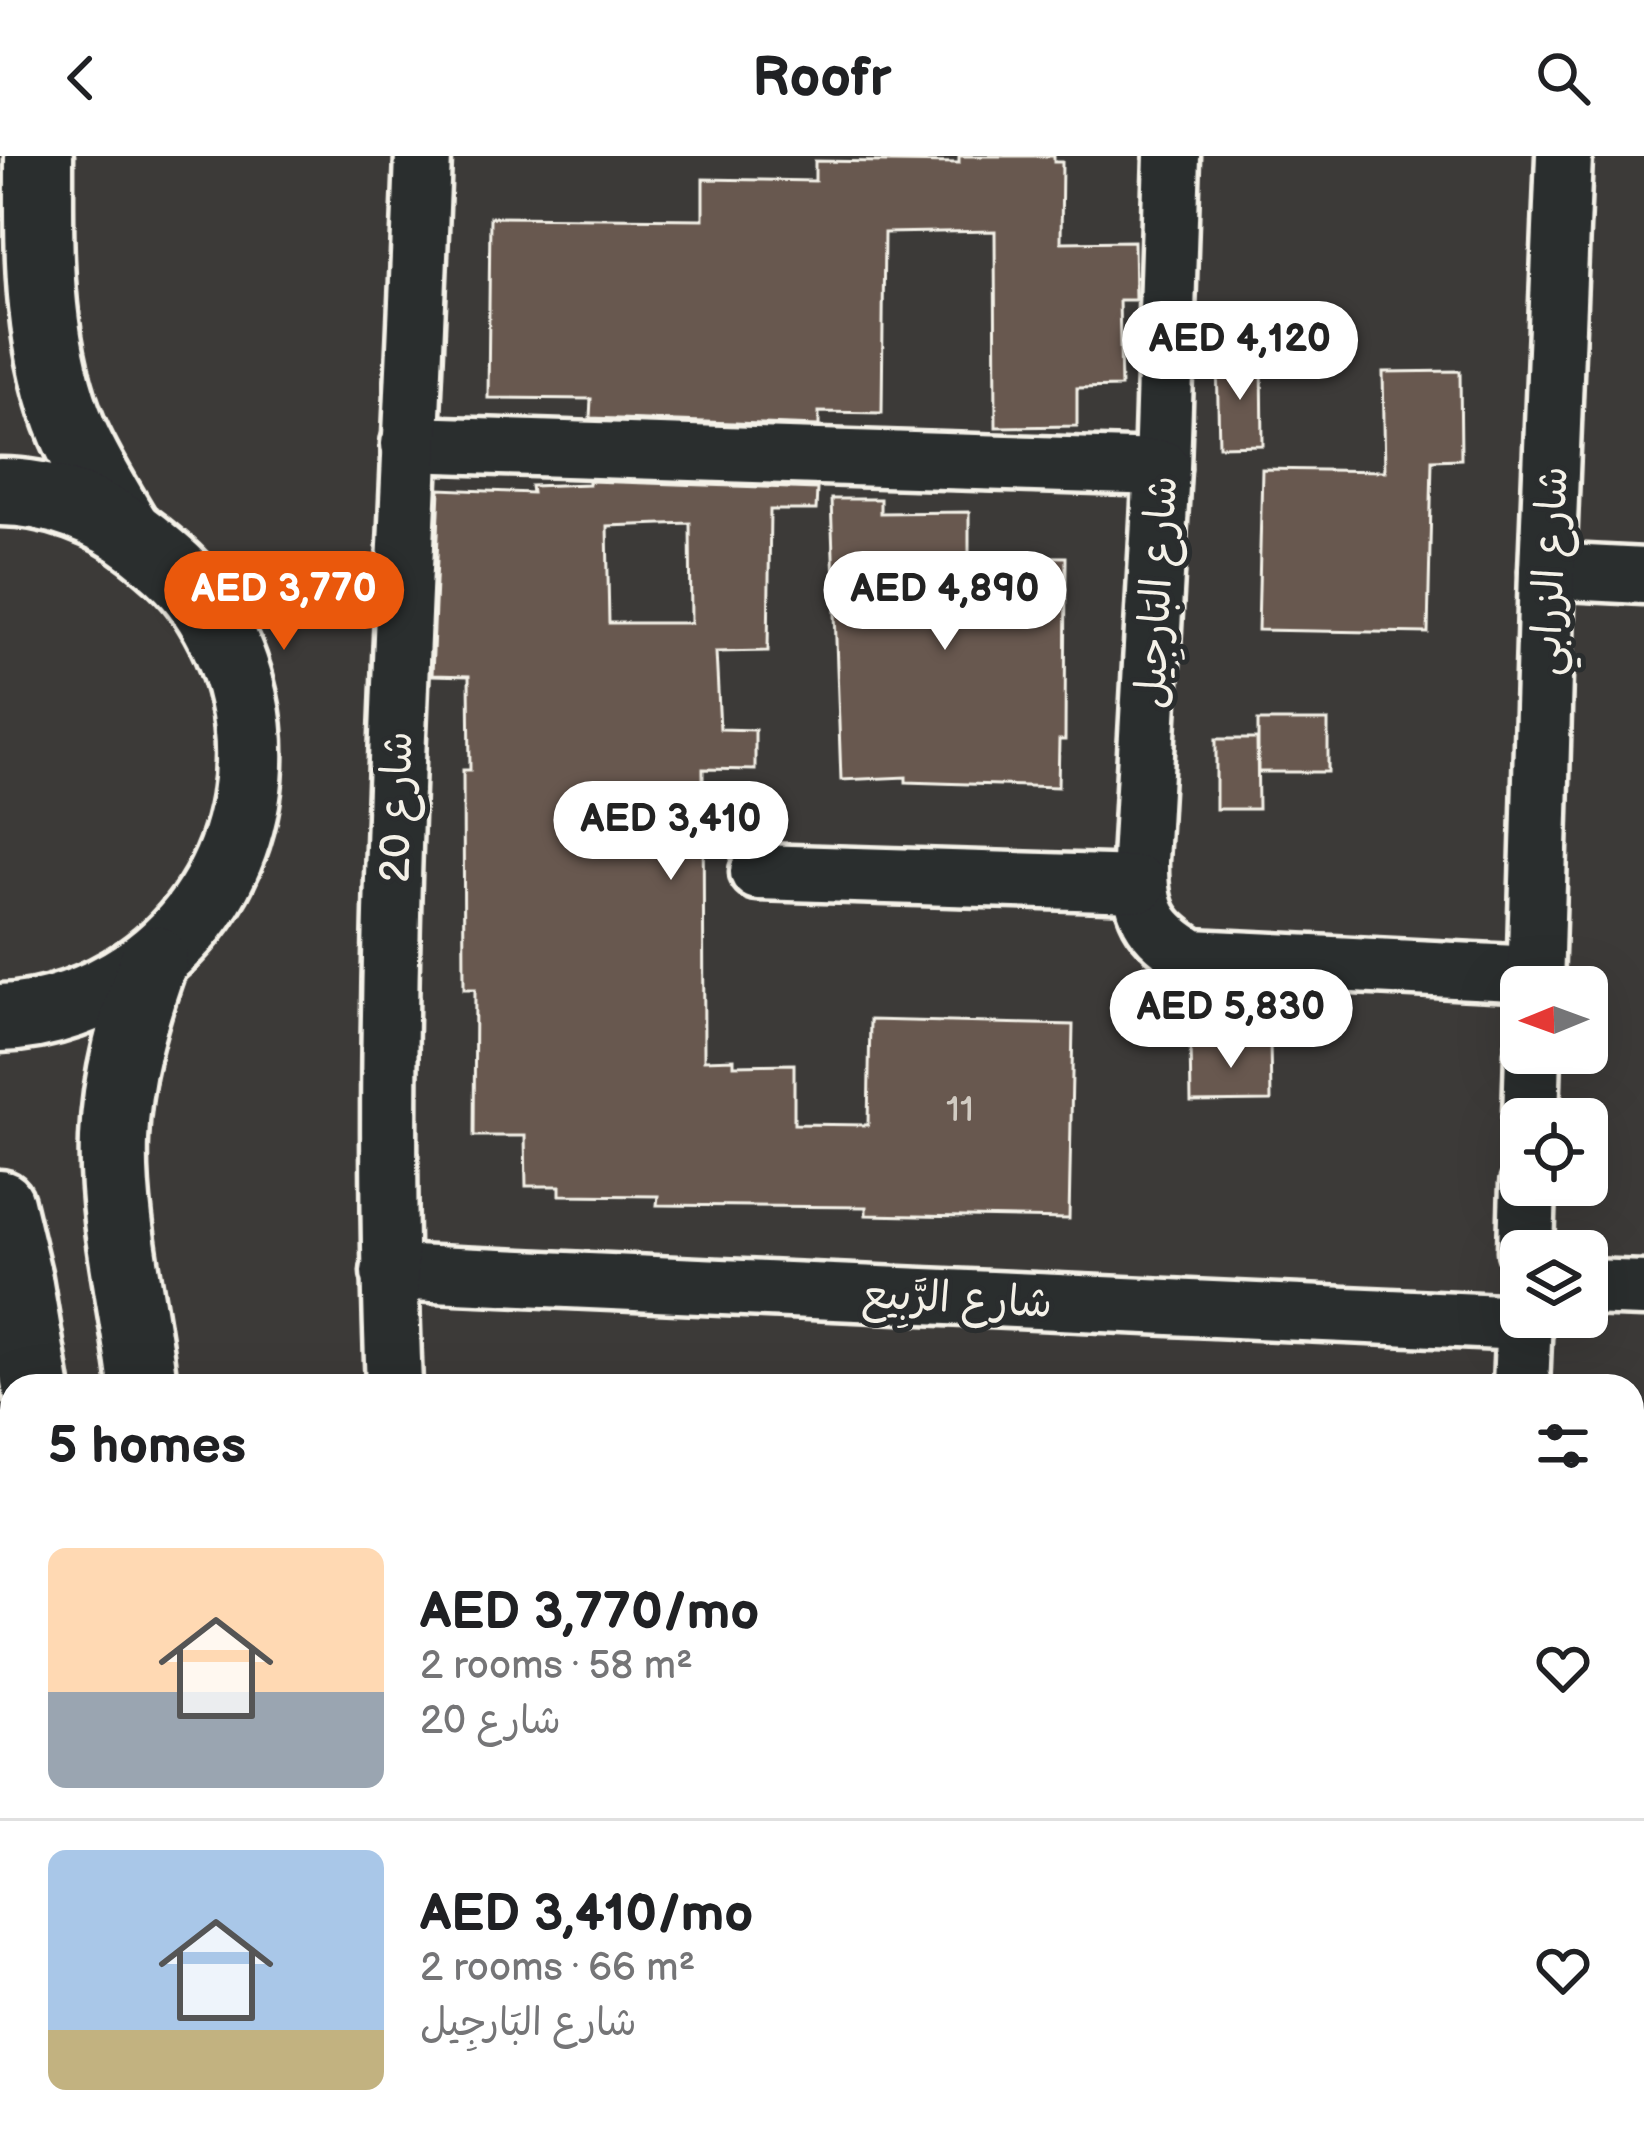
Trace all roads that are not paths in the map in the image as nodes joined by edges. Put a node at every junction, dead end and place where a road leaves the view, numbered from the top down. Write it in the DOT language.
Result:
graph roads {
  1 [pos="40,156"];
  2 [pos="423,156"];
  3 [pos="1172,156"];
  4 [pos="1564,156"];
  5 [pos="409,444"];
  6 [pos="1162,468"];
  7 [pos="0,492"];
  8 [pos="127,530"];
  9 [pos="1547,571"];
  10 [pos="1644,576"];
  11 [pos="758,872"];
  12 [pos="1139,884"];
  13 [pos="154,959"];
  14 [pos="1535,966"];
  15 [pos="1500,978"];
  16 [pos="0,1018"];
  17 [pos="0,1204"];
  18 [pos="389,1272"];
  19 [pos="1608,1288"];
  20 [pos="1644,1289"];
  21 [pos="1500,1319"];
  22 [pos="1523,1338"];
  23 [pos="33,1374"];
  24 [pos="141,1374"];
  25 [pos="393,1374"];
  26 [pos="1522,1374"];
  1 -- 8 [label="main road"];
  2 -- 5 [label="street, شارع 20"];
  3 -- 6 [label="street, شارع البَارجِيل"];
  4 -- 9 [label="street, شارع الزرابي"];
  5 -- 6 [label="street"];
  5 -- 18 [label="street, شارع 20"];
  6 -- 12 [label="street, شارع البَارجِيل"];
  7 -- 8 [label="main road"];
  8 -- 13 [label="main road"];
  9 -- 10 [label="street"];
  9 -- 14 [label="street, شارع الزرابي"];
  11 -- 12 [label="street"];
  12 -- 15 [label="street, شارع البَارجِيل"];
  13 -- 16 [label="main road"];
  13 -- 24 [label="main road"];
  17 -- 23 [label="main road"];
  18 -- 21 [label="street, شارع الرَّبِيع"];
  18 -- 25 [label="street, شارع 20"];
  19 -- 20 [label="street"];
  22 -- 26 [label="street"];
}
